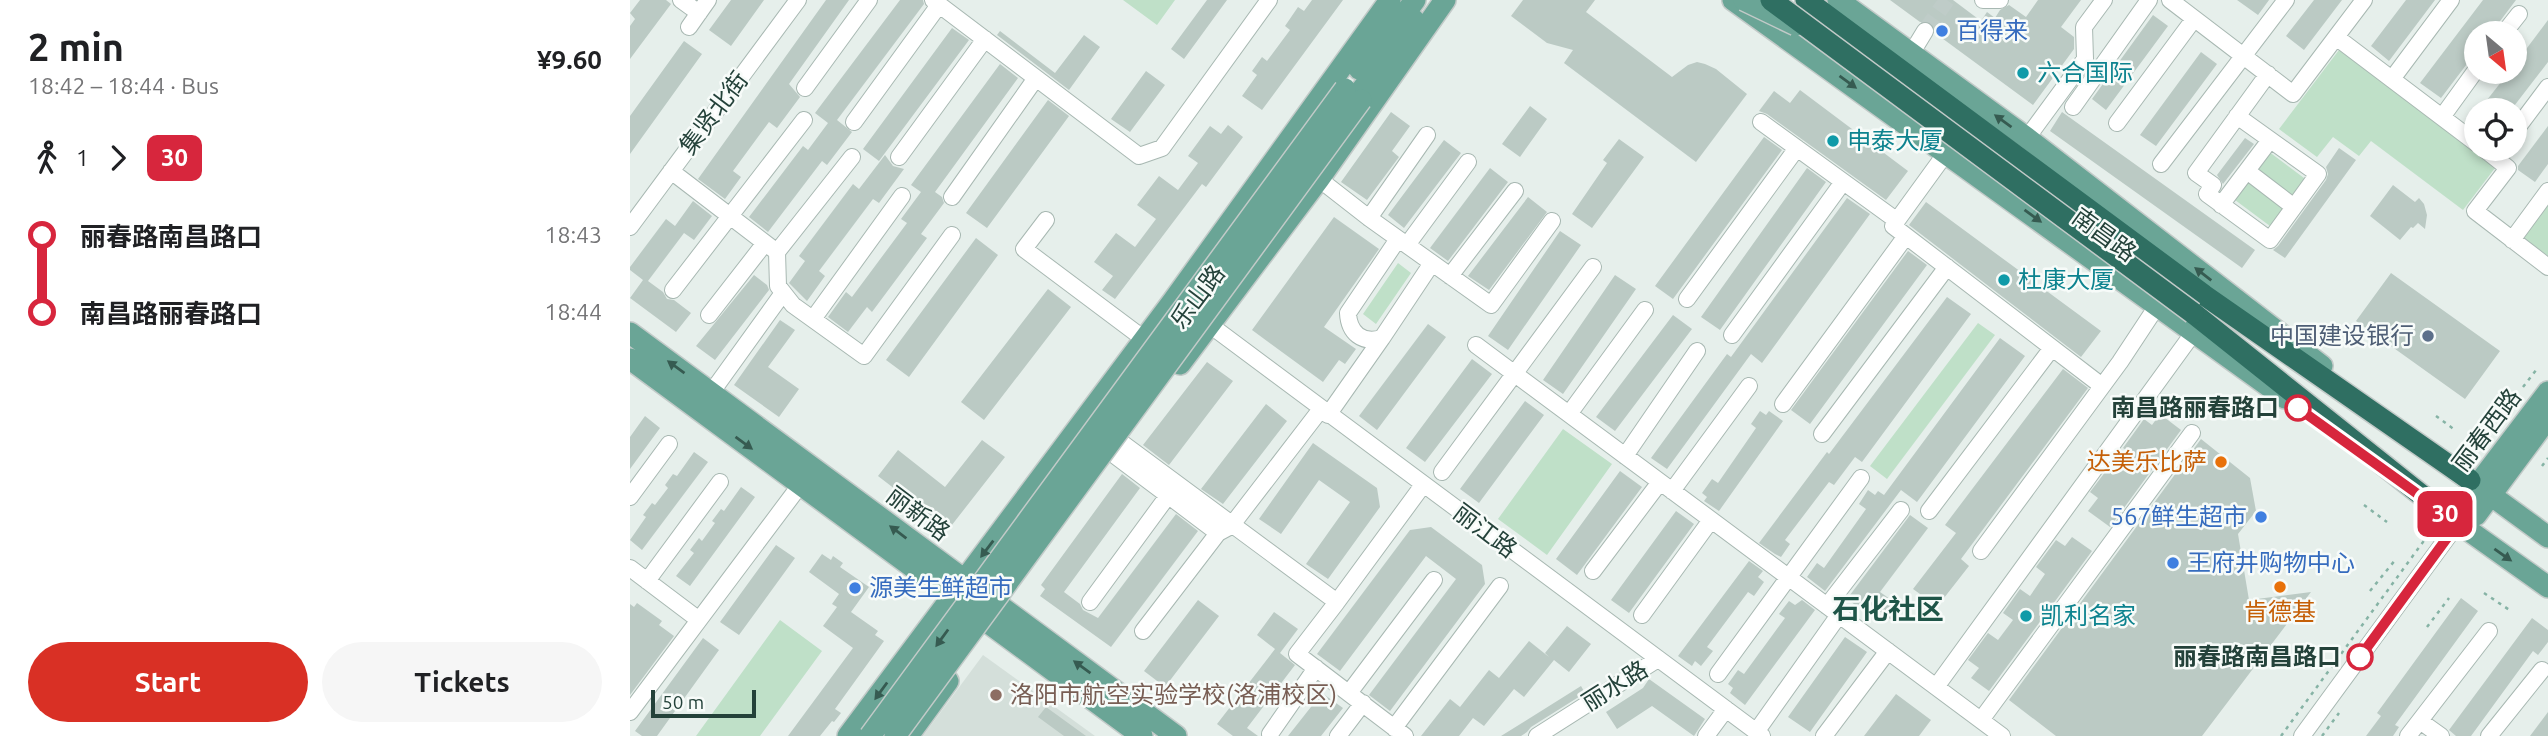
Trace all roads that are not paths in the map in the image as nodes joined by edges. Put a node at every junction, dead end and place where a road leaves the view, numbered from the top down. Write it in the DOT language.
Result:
graph roads {
  1 [pos="681,0"];
  2 [pos="798,0"];
  3 [pos="869,0"];
  4 [pos="1269,0"];
  5 [pos="1390,0"];
  6 [pos="1412,0"];
  7 [pos="1431,0"];
  8 [pos="1445,0"];
  9 [pos="1734,0"];
  10 [pos="1744,0"];
  11 [pos="1771,0"];
  12 [pos="1804,0"];
  13 [pos="1838,0"];
  14 [pos="1983,0"];
  15 [pos="2000,0"];
  16 [pos="2104,0"];
  17 [pos="2149,0"];
  18 [pos="2170,0"];
  19 [pos="2286,0"];
  20 [pos="2364,0"];
  21 [pos="2451,0"];
  22 [pos="936,2"];
  23 [pos="699,13"];
  24 [pos="2519,14"];
  25 [pos="2194,19"];
  26 [pos="2513,21"];
  27 [pos="1925,31"];
  28 [pos="1821,37"];
  29 [pos="2336,37"];
  30 [pos="985,39"];
  31 [pos="1793,43"];
  32 [pos="1911,54"];
  33 [pos="2243,56"];
  34 [pos="2267,74"];
  35 [pos="1036,78"];
  36 [pos="2392,79"];
  37 [pos="2466,84"];
  38 [pos="2548,87"];
  39 [pos="805,88"];
  40 [pos="2073,107"];
  41 [pos="2527,115"];
  42 [pos="2237,116"];
  43 [pos="2442,117"];
  44 [pos="804,120"];
  45 [pos="854,122"];
  46 [pos="1761,122"];
  47 [pos="2117,123"];
  48 [pos="2464,134"];
  49 [pos="1427,135"];
  50 [pos="2027,138"];
  51 [pos="2270,140"];
  52 [pos="1797,148"];
  53 [pos="1946,153"];
  54 [pos="852,157"];
  55 [pos="900,158"];
  56 [pos="2502,161"];
  57 [pos="1468,162"];
  58 [pos="2161,164"];
  59 [pos="671,171"];
  60 [pos="2247,171"];
  61 [pos="1319,179"];
  62 [pos="1843,182"];
  63 [pos="1515,191"];
  64 [pos="2548,191"];
  65 [pos="902,196"];
  66 [pos="952,197"];
  67 [pos="2221,205"];
  68 [pos="2294,207"];
  69 [pos="730,216"];
  70 [pos="1369,218"];
  71 [pos="1046,220"];
  72 [pos="1896,220"];
  73 [pos="1552,221"];
  74 [pos="630,227"];
  75 [pos="952,235"];
  76 [pos="1906,236"];
  77 [pos="2512,240"];
  78 [pos="1403,242"];
  79 [pos="771,247"];
  80 [pos="1432,263"];
  81 [pos="1592,267"];
  82 [pos="1947,267"];
  83 [pos="2548,267"];
  84 [pos="1450,276"];
  85 [pos="673,290"];
  86 [pos="783,293"];
  87 [pos="1688,299"];
  88 [pos="2157,306"];
  89 [pos="1645,310"];
  90 [pos="2197,313"];
  91 [pos="709,315"];
  92 [pos="813,319"];
  93 [pos="1210,325"];
  94 [pos="630,333"];
  95 [pos="1732,335"];
  96 [pos="1382,338"];
  97 [pos="1476,345"];
  98 [pos="2052,348"];
  99 [pos="1697,351"];
  100 [pos="1162,353"];
  101 [pos="630,359"];
  102 [pos="1514,374"];
  103 [pos="1749,386"];
  104 [pos="2102,386"];
  105 [pos="2548,392"];
  106 [pos="711,393"];
  107 [pos="1783,404"];
  108 [pos="1324,412"];
  109 [pos="1569,414"];
  110 [pos="2548,418"];
  111 [pos="2192,433"];
  112 [pos="1822,434"];
  113 [pos="669,444"];
  114 [pos="1118,449"];
  115 [pos="1625,456"];
  116 [pos="1442,472"];
  117 [pos="807,476"];
  118 [pos="1861,478"];
  119 [pos="720,482"];
  120 [pos="1423,485"];
  121 [pos="1666,486"];
  122 [pos="2480,487"];
  123 [pos="630,497"];
  124 [pos="1167,497"];
  125 [pos="1901,510"];
  126 [pos="1928,511"];
  127 [pos="2451,518"];
  128 [pos="1711,520"];
  129 [pos="1224,530"];
  130 [pos="2548,537"];
  131 [pos="1981,551"];
  132 [pos="630,568"];
  133 [pos="1593,571"];
  134 [pos="1789,578"];
  135 [pos="1434,580"];
  136 [pos="647,581"];
  137 [pos="1500,586"];
  138 [pos="2548,587"];
  139 [pos="979,600"];
  140 [pos="1090,602"];
  141 [pos="1337,602"];
  142 [pos="1833,611"];
  143 [pos="1642,615"];
  144 [pos="699,620"];
  145 [pos="1143,631"];
  146 [pos="2489,631"];
  147 [pos="1888,651"];
  148 [pos="1658,659"];
  149 [pos="1316,668"];
  150 [pos="2542,670"];
  151 [pos="1718,674"];
  152 [pos="1936,687"];
  153 [pos="1349,693"];
  154 [pos="1363,704"];
  155 [pos="1726,709"];
  156 [pos="630,712"];
  157 [pos="1981,720"];
  158 [pos="2420,721"];
  159 [pos="1400,732"];
  160 [pos="1270,734"];
  161 [pos="1759,734"];
  162 [pos="848,736"];
  163 [pos="870,736"];
  164 [pos="895,736"];
  165 [pos="908,736"];
  166 [pos="1142,736"];
  167 [pos="1176,736"];
  168 [pos="1338,736"];
  169 [pos="1537,736"];
  170 [pos="1706,736"];
  171 [pos="1824,736"];
  172 [pos="2002,736"];
  173 [pos="2302,736"];
  174 [pos="2408,736"];
  175 [pos="2441,736"];
  176 [pos="2489,736"];
  1 -- 23 [label="street"];
  2 -- 59 [label="street, 集贤北街"];
  3 -- 39 [label="street"];
  4 -- 35 [label="street"];
  5 -- 100 [label="main road, 乐山路"];
  6 -- 100 [label="main road, 乐山路"];
  6 -- 163 [label="main road, one-way, bridge"];
  7 -- 100 [label="main road, 乐山路"];
  7 -- 164 [label="main road, bridge"];
  8 -- 61 [label="main road, 乐山路"];
  9 -- 31 [label="main road, 南昌路"];
  10 -- 28 [label="main road, bridge"];
  11 -- 28 [label="highway, 南昌路, bridge"];
  12 -- 31 [label="main road"];
  12 -- 90 [label="highway, 南昌路"];
  13 -- 32 [label="main road, 南昌路"];
  14 -- 15 [label="street"];
  16 -- 50 [label="street"];
  17 -- 40 [label="street"];
  18 -- 25 [label="street"];
  19 -- 33 [label="street"];
  20 -- 29 [label="street"];
  21 -- 36 [label="street"];
  22 -- 30 [label="street"];
  22 -- 45 [label="street"];
  24 -- 26 [label="street"];
  25 -- 33 [label="street"];
  25 -- 47 [label="street"];
  27 -- 32 [label="street"];
  28 -- 90 [label="highway, 南昌路, bridge"];
  29 -- 34 [label="street"];
  29 -- 36 [label="street"];
  30 -- 35 [label="street"];
  30 -- 55 [label="street"];
  31 -- 53 [label="main road, 南昌路, one-way"];
  50 -- 32 [label="main road, 南昌路, one-way"];
  33 -- 34 [label="street"];
  33 -- 58 [label="street"];
  34 -- 42 [label="street"];
  35 -- 66 [label="street"];
  36 -- 43 [label="street"];
  37 -- 43 [label="street"];
  38 -- 41 [label="street"];
  42 -- 51 [label="street"];
  42 -- 67 [label="street"];
  43 -- 48 [label="street"];
  44 -- 69 [label="street"];
  46 -- 52 [label="street"];
  49 -- 70 [label="street"];
  122 -- 50 [label="main road, 南昌路, one-way"];
  51 -- 60 [label="street"];
  51 -- 68 [label="street"];
  52 -- 62 [label="street"];
  52 -- 87 [label="street"];
  53 -- 72 [label="street"];
  53 -- 88 [label="main road, 南昌路, one-way"];
  54 -- 79 [label="street"];
  56 -- 77 [label="street"];
  57 -- 78 [label="street"];
  59 -- 69 [label="street"];
  59 -- 74 [label="street, 集贤北街"];
  60 -- 67 [label="street"];
  60 -- 68 [label="street"];
  61 -- 70 [label="street"];
  61 -- 93 [label="main road, 乐山路"];
  62 -- 72 [label="street"];
  62 -- 95 [label="street"];
  63 -- 84 [label="street"];
  64 -- 77 [label="street"];
  65 -- 92 [label="street"];
  67 -- 68 [label="street"];
  69 -- 79 [label="street"];
  69 -- 85 [label="street"];
  70 -- 78 [label="street"];
  71 -- 100 [label="street"];
  72 -- 76 [label="street"];
  73 -- 84 [label="street"];
  75 -- 92 [label="street"];
  76 -- 82 [label="street"];
  76 -- 107 [label="street"];
  77 -- 83 [label="street"];
  78 -- 80 [label="street"];
  78 -- 96 [label="street"];
  79 -- 86 [label="street"];
  79 -- 91 [label="street"];
  80 -- 84 [label="street"];
  80 -- 96 [label="street"];
  81 -- 102 [label="street"];
  82 -- 98 [label="street"];
  82 -- 112 [label="street"];
  86 -- 92 [label="street"];
  86 -- 106 [label="street"];
  88 -- 90 [label="main road, 南昌路"];
  88 -- 104 [label="street"];
  89 -- 109 [label="street"];
  90 -- 122 [label="highway, 南昌路"];
  90 -- 127 [label="highway, 南昌路"];
  90 -- 152 [label="street"];
  93 -- 100 [label="main road, 乐山路"];
  93 -- 108 [label="street, 丽江路"];
  106 -- 94 [label="main road, 丽新路, one-way"];
  96 -- 108 [label="street"];
  97 -- 102 [label="street"];
  98 -- 104 [label="street"];
  98 -- 126 [label="street"];
  99 -- 115 [label="street"];
  100 -- 114 [label="main road, 乐山路"];
  100 -- 139 [label="main road, 乐山路"];
  100 -- 139 [label="main road, 乐山路, one-way"];
  101 -- 117 [label="main road, 丽新路, one-way"];
  102 -- 109 [label="street"];
  102 -- 116 [label="street"];
  103 -- 121 [label="street"];
  104 -- 131 [label="street"];
  105 -- 122 [label="main road, 丽春西路"];
  106 -- 117 [label="main road, 丽新路"];
  108 -- 120 [label="street, 丽江路"];
  108 -- 129 [label="street"];
  109 -- 115 [label="street"];
  110 -- 122 [label="main road, 丽春西路"];
  111 -- 157 [label="street"];
  113 -- 123 [label="street"];
  114 -- 124 [label="street"];
  114 -- 129 [label="street"];
  114 -- 139 [label="main road, 乐山路"];
  115 -- 121 [label="street"];
  117 -- 139 [label="main road, 丽新路"];
  117 -- 144 [label="street"];
  118 -- 134 [label="street"];
  119 -- 136 [label="street"];
  120 -- 141 [label="street"];
  120 -- 148 [label="street, 丽江路"];
  121 -- 128 [label="street"];
  121 -- 133 [label="street"];
  122 -- 127 [label="main road, 丽春西路"];
  122 -- 130 [label="main road, 南昌路"];
  124 -- 129 [label="street"];
  124 -- 140 [label="street"];
  125 -- 142 [label="street"];
  127 -- 138 [label="main road, 南昌路, one-way"];
  127 -- 173 [label="street"];
  128 -- 134 [label="street"];
  128 -- 143 [label="street"];
  129 -- 141 [label="street"];
  129 -- 145 [label="street"];
  132 -- 136 [label="street"];
  134 -- 142 [label="street"];
  134 -- 151 [label="street"];
  135 -- 153 [label="street"];
  136 -- 144 [label="street"];
  137 -- 159 [label="street"];
  139 -- 162 [label="main road, 乐山路, one-way"];
  139 -- 165 [label="main road, 乐山路"];
  139 -- 166 [label="main road, 丽新路"];
  167 -- 139 [label="main road, 丽新路, one-way"];
  141 -- 149 [label="street"];
  142 -- 147 [label="street"];
  142 -- 161 [label="street"];
  144 -- 156 [label="street"];
  146 -- 158 [label="street"];
  147 -- 152 [label="street"];
  147 -- 171 [label="street"];
  148 -- 155 [label="street, 丽江路"];
  148 -- 169 [label="street, 丽水路"];
  149 -- 153 [label="street"];
  149 -- 160 [label="street"];
  150 -- 176 [label="street"];
  152 -- 157 [label="street"];
  153 -- 154 [label="street"];
  154 -- 159 [label="street"];
  154 -- 168 [label="street"];
  155 -- 161 [label="street, 丽江路"];
  155 -- 170 [label="street"];
  157 -- 172 [label="street"];
  158 -- 174 [label="street"];
  158 -- 175 [label="street"];
}
